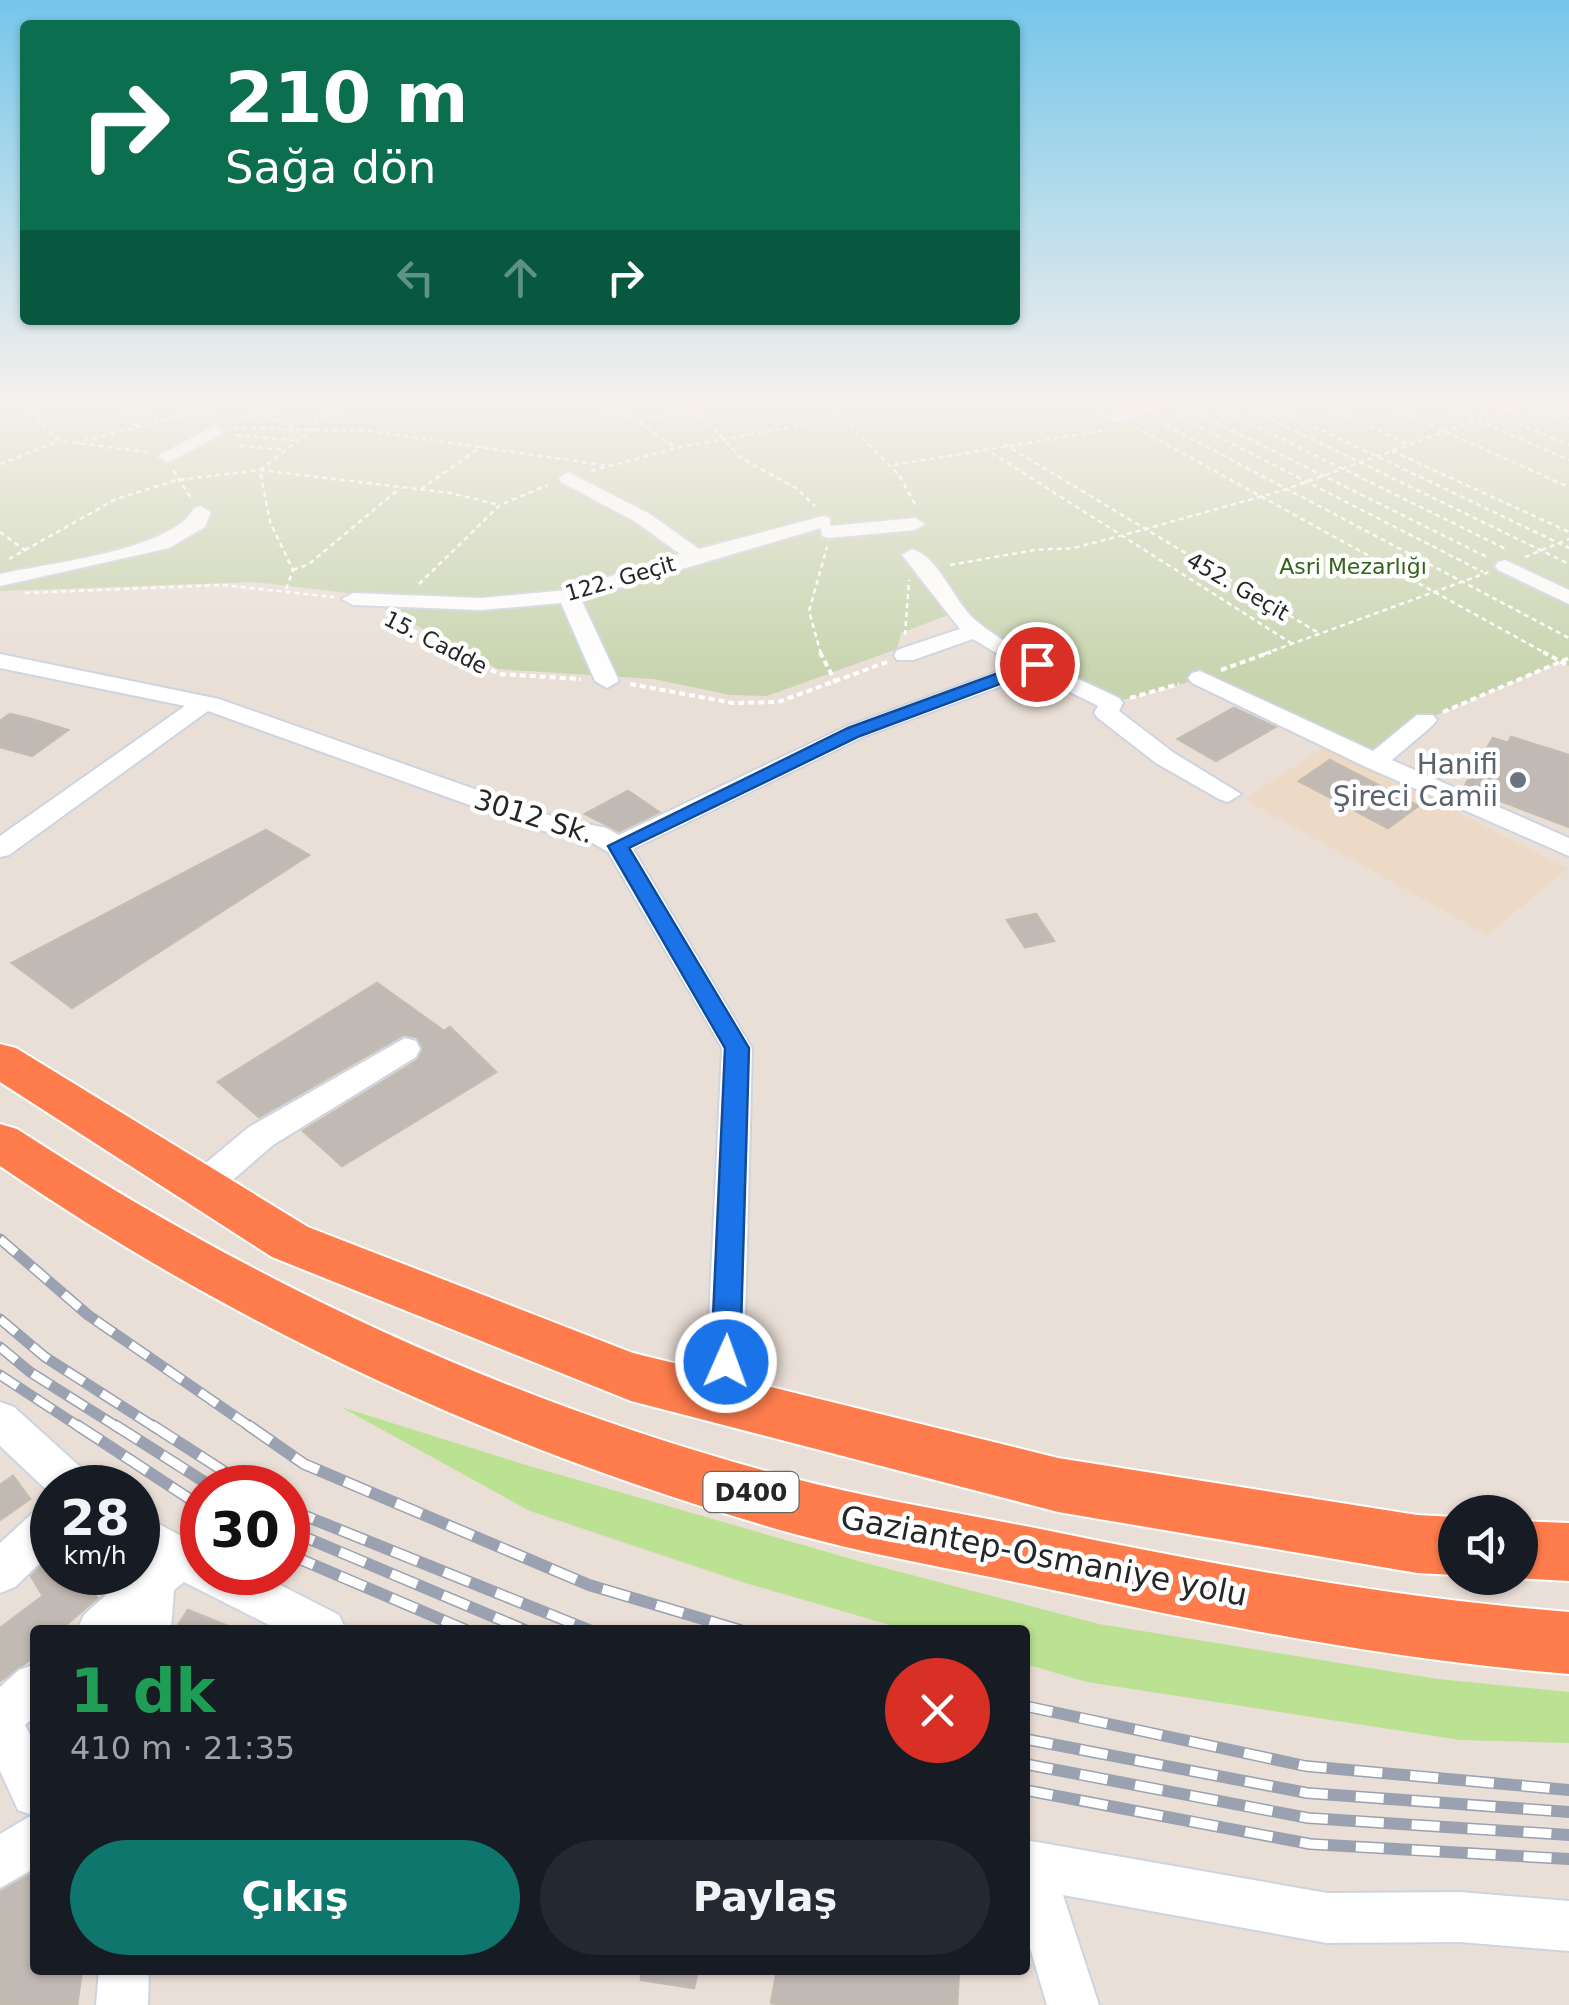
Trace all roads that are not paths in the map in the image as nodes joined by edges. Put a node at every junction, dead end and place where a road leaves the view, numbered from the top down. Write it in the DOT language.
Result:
graph roads {
  1 [pos="595,493"];
  2 [pos="201,512"];
  3 [pos="915,524"];
  4 [pos="696,556"];
  5 [pos="919,562"];
  6 [pos="1505,562"];
  7 [pos="1,572"];
  8 [pos="568,596"];
  9 [pos="1569,598"];
  10 [pos="353,599"];
  11 [pos="978,630"];
  12 [pos="905,655"];
  13 [pos="0,662"];
  14 [pos="1037,664"];
  15 [pos="1200,678"];
  16 [pos="607,681"];
  17 [pos="204,702"];
  18 [pos="1425,720"];
  19 [pos="1375,762"];
  20 [pos="1228,794"];
  21 [pos="618,846"];
  22 [pos="1569,848"];
  23 [pos="0,849"];
  24 [pos="405,1049"];
  25 [pos="0,1060"];
  26 [pos="0,1142"];
  27 [pos="201,1187"];
  28 [pos="724,1401"];
  29 [pos="4,1430"];
  30 [pos="46,1465"];
  31 [pos="30,1544"];
  32 [pos="1438,1545"];
  33 [pos="160,1550"];
  34 [pos="1538,1551"];
  35 [pos="1569,1552"];
  36 [pos="180,1565"];
  37 [pos="0,1572"];
  38 [pos="180,1574"];
  39 [pos="180,1580"];
  40 [pos="244,1595"];
  41 [pos="106,1625"];
  42 [pos="152,1625"];
  43 [pos="312,1625"];
  44 [pos="1569,1643"];
  45 [pos="30,1691"];
  46 [pos="0,1719"];
  47 [pos="30,1782"];
  48 [pos="30,1842"];
  49 [pos="0,1864"];
  50 [pos="1030,1864"];
  51 [pos="1030,1873"];
  52 [pos="1569,1926"];
  53 [pos="124,1975"];
  54 [pos="122,2005"];
  55 [pos="1072,2005"];
  1 -- 4 [label="street"];
  2 -- 7 [label="street"];
  3 -- 4 [label="street, 122. Geçit"];
  4 -- 8 [label="street, 122. Geçit"];
  5 -- 11 [label="street"];
  6 -- 9 [label="street"];
  8 -- 10 [label="street, 122. Geçit"];
  8 -- 16 [label="street"];
  11 -- 12 [label="street"];
  11 -- 14 [label="street"];
  13 -- 17 [label="street, 3012 Sk."];
  14 -- 20 [label="street"];
  14 -- 21 [label="street"];
  15 -- 19 [label="street"];
  17 -- 21 [label="street, 3012 Sk."];
  17 -- 23 [label="street"];
  18 -- 19 [label="street"];
  19 -- 22 [label="street"];
  21 -- 28 [label="street, 3012 Sk."];
  24 -- 27 [label="street"];
  25 -- 27 [label="highway"];
  26 -- 44 [label="highway, Gaziantep-Osmaniye yolu / D400"];
  27 -- 28 [label="highway"];
  28 -- 32 [label="highway"];
  29 -- 30 [label="street"];
  31 -- 37 [label="street"];
  33 -- 36 [label="street"];
  34 -- 35 [label="highway"];
  38 -- 41 [label="street"];
  39 -- 42 [label="street"];
  40 -- 43 [label="street"];
  45 -- 46 [label="street"];
  46 -- 47 [label="street"];
  48 -- 49 [label="street"];
  50 -- 52 [label="street"];
  51 -- 55 [label="street"];
  53 -- 54 [label="street"];
}
